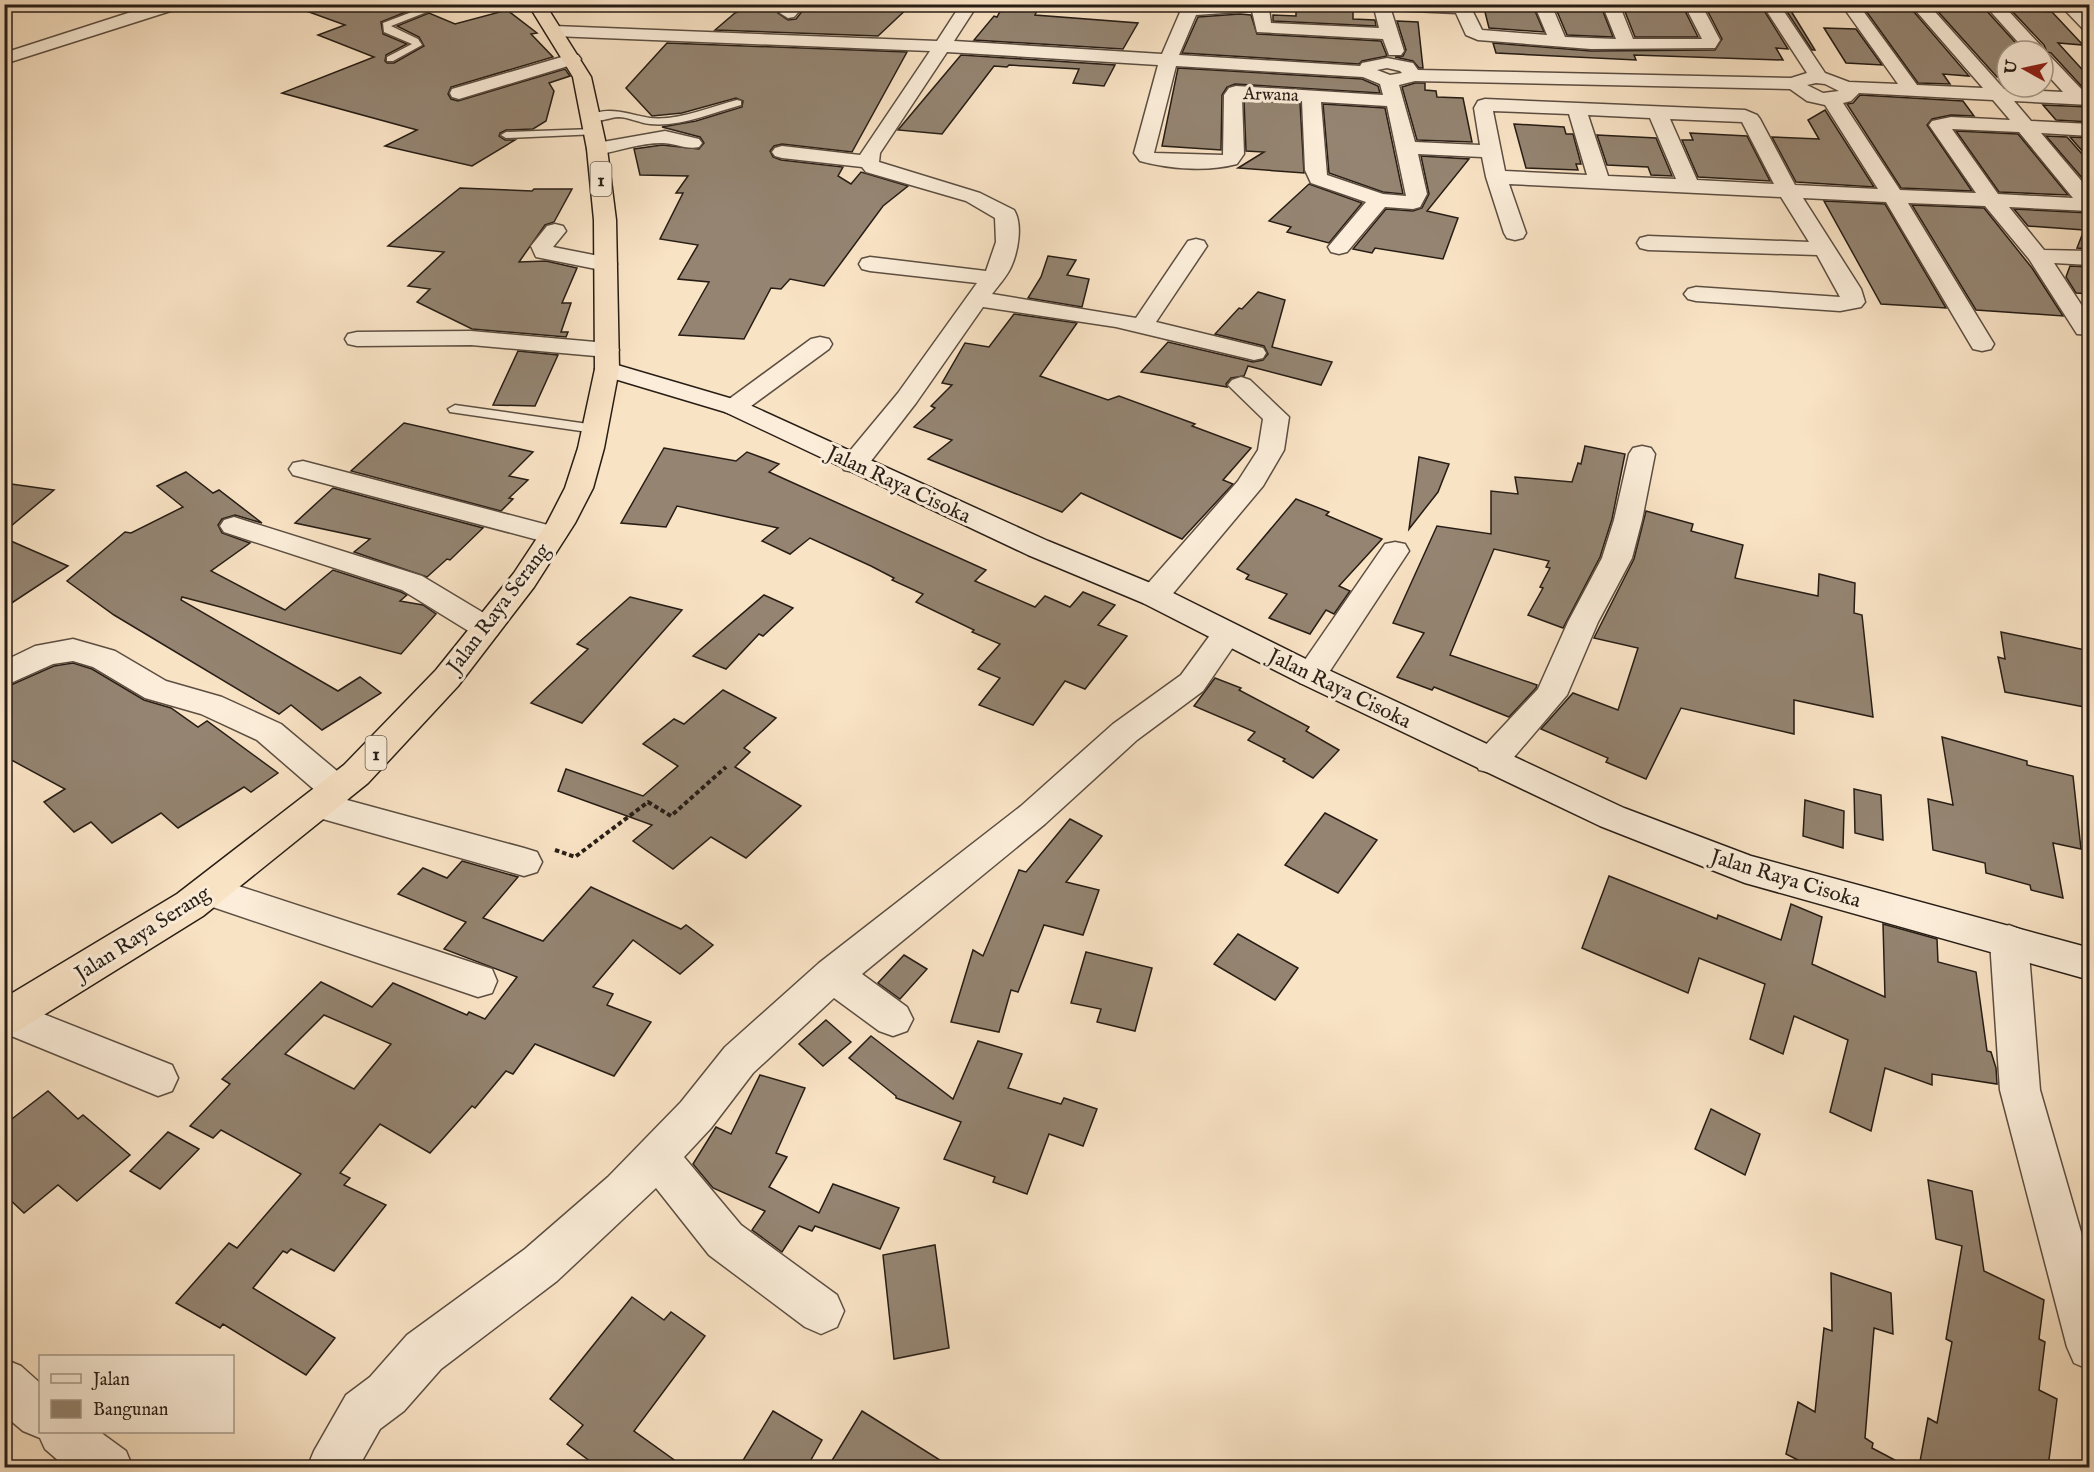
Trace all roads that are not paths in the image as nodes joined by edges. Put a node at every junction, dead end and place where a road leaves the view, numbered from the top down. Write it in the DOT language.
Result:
graph roads {
  1 [pos="146,4"];
  2 [pos="174,4"];
  3 [pos="443,4"];
  4 [pos="536,4"];
  5 [pos="970,4"];
  6 [pos="1362,4"];
  7 [pos="1542,4"];
  8 [pos="1610,4"];
  9 [pos="1692,4"];
  10 [pos="1770,4"];
  11 [pos="1849,4"];
  12 [pos="1918,4"];
  13 [pos="1992,4"];
  14 [pos="2067,4"];
  15 [pos="1265,5"];
  16 [pos="1381,5"];
  17 [pos="1461,6"];
  18 [pos="2090,26"];
  19 [pos="554,31"];
  20 [pos="1391,33"];
  21 [pos="2025,39"];
  22 [pos="1558,41"];
  23 [pos="1626,43"];
  24 [pos="1591,44"];
  25 [pos="941,46"];
  26 [pos="4,48"];
  27 [pos="4,59"];
  28 [pos="390,59"];
  29 [pos="572,59"];
  30 [pos="1168,60"];
  31 [pos="1406,70"];
  32 [pos="2055,70"];
  33 [pos="1367,72"];
  34 [pos="1600,78"];
  35 [pos="1819,78"];
  36 [pos="1388,81"];
  37 [pos="1795,84"];
  38 [pos="1912,91"];
  39 [pos="1995,91"];
  40 [pos="459,93"];
  41 [pos="1839,93"];
  42 [pos="1995,94"];
  43 [pos="1311,96"];
  44 [pos="2055,97"];
  45 [pos="2084,98"];
  46 [pos="2002,99"];
  47 [pos="1395,101"];
  48 [pos="738,103"];
  49 [pos="1577,109"];
  50 [pos="1609,111"];
  51 [pos="1658,113"];
  52 [pos="2025,126"];
  53 [pos="2090,130"];
  54 [pos="594,133"];
  55 [pos="506,135"];
  56 [pos="692,143"];
  57 [pos="1407,148"];
  58 [pos="1492,151"];
  59 [pos="782,152"];
  60 [pos="869,162"];
  61 [pos="1496,177"];
  62 [pos="1600,183"];
  63 [pos="1689,185"];
  64 [pos="1788,191"];
  65 [pos="1894,197"];
  66 [pos="1380,200"];
  67 [pos="1993,202"];
  68 [pos="2090,205"];
  69 [pos="555,231"];
  70 [pos="1515,233"];
  71 [pos="1648,243"];
  72 [pos="1196,246"];
  73 [pos="1339,247"];
  74 [pos="1824,249"];
  75 [pos="2038,256"];
  76 [pos="2090,258"];
  77 [pos="606,264"];
  78 [pos="870,264"];
  79 [pos="991,278"];
  80 [pos="1696,294"];
  81 [pos="976,299"];
  82 [pos="1142,326"];
  83 [pos="2085,329"];
  84 [pos="357,339"];
  85 [pos="820,344"];
  86 [pos="1982,344"];
  87 [pos="1254,353"];
  88 [pos="607,360"];
  89 [pos="1241,384"];
  90 [pos="734,407"];
  91 [pos="455,409"];
  92 [pos="595,429"];
  93 [pos="1642,454"];
  94 [pos="854,464"];
  95 [pos="303,469"];
  96 [pos="234,526"];
  97 [pos="553,535"];
  98 [pos="1395,551"];
  99 [pos="1154,596"];
  100 [pos="486,628"];
  101 [pos="1227,634"];
  102 [pos="9,666"];
  103 [pos="1311,675"];
  104 [pos="1491,761"];
  105 [pos="327,798"];
  106 [pos="539,856"];
  107 [pos="208,891"];
  108 [pos="2008,941"];
  109 [pos="2090,964"];
  110 [pos="833,975"];
  111 [pos="478,981"];
  112 [pos="6,1018"];
  113 [pos="893,1018"];
  114 [pos="158,1078"];
  115 [pos="657,1157"];
  116 [pos="821,1311"];
  117 [pos="2090,1347"];
  118 [pos="4,1383"];
  119 [pos="39,1413"];
  120 [pos="64,1433"];
  121 [pos="109,1467"];
  122 [pos="331,1467"];
  1 -- 26 [label="street"];
  2 -- 27 [label="street"];
  3 -- 28 [label="lane"];
  4 -- 19 [label="highway, Jalan Raya Serang / 1"];
  5 -- 25 [label="street"];
  6 -- 16 [label="street"];
  7 -- 22 [label="street"];
  8 -- 23 [label="street"];
  9 -- 23 [label="street"];
  10 -- 35 [label="street"];
  11 -- 38 [label="street"];
  12 -- 39 [label="street"];
  13 -- 21 [label="street"];
  14 -- 18 [label="street"];
  15 -- 20 [label="street"];
  15 -- 30 [label="street"];
  16 -- 17 [label="street"];
  16 -- 20 [label="street"];
  17 -- 22 [label="street"];
  19 -- 25 [label="street"];
  19 -- 29 [label="highway, Jalan Raya Serang / 1"];
  20 -- 31 [label="street"];
  22 -- 24 [label="street"];
  23 -- 24 [label="street"];
  24 -- 34 [label="street"];
  25 -- 30 [label="street"];
  25 -- 60 [label="street"];
  29 -- 40 [label="street"];
  29 -- 54 [label="highway, Jalan Raya Serang / 1"];
  30 -- 33 [label="street"];
  30 -- 43 [label="street, Arwana"];
  31 -- 33 [label="street"];
  31 -- 34 [label="street"];
  31 -- 36 [label="street"];
  32 -- 45 [label="street"];
  33 -- 36 [label="street"];
  34 -- 37 [label="street"];
  34 -- 50 [label="street"];
  35 -- 37 [label="street"];
  35 -- 41 [label="street"];
  36 -- 47 [label="street"];
  37 -- 41 [label="street"];
  38 -- 41 [label="street"];
  38 -- 42 [label="street"];
  41 -- 65 [label="street"];
  43 -- 47 [label="street, Arwana"];
  43 -- 66 [label="street"];
  44 -- 45 [label="street"];
  46 -- 52 [label="street"];
  47 -- 57 [label="street"];
  48 -- 54 [label="lane"];
  49 -- 50 [label="street"];
  49 -- 58 [label="street"];
  49 -- 62 [label="street"];
  50 -- 51 [label="street"];
  51 -- 63 [label="street"];
  51 -- 64 [label="street"];
  52 -- 53 [label="street"];
  52 -- 67 [label="street"];
  52 -- 68 [label="street"];
  54 -- 55 [label="lane"];
  54 -- 56 [label="street"];
  54 -- 77 [label="highway, Jalan Raya Serang / 1"];
  57 -- 58 [label="street"];
  57 -- 66 [label="street"];
  58 -- 61 [label="street"];
  59 -- 60 [label="street"];
  60 -- 79 [label="street"];
  61 -- 62 [label="street"];
  61 -- 70 [label="street"];
  62 -- 63 [label="street"];
  63 -- 64 [label="street"];
  64 -- 65 [label="street"];
  64 -- 74 [label="street"];
  65 -- 67 [label="street"];
  65 -- 86 [label="street"];
  66 -- 73 [label="street"];
  67 -- 68 [label="street"];
  67 -- 75 [label="street"];
  69 -- 77 [label="street"];
  71 -- 74 [label="street"];
  72 -- 82 [label="street"];
  74 -- 80 [label="street"];
  75 -- 76 [label="street"];
  75 -- 83 [label="street"];
  77 -- 88 [label="highway, Jalan Raya Serang / 1"];
  78 -- 79 [label="street"];
  79 -- 81 [label="street"];
  81 -- 82 [label="street"];
  81 -- 94 [label="street"];
  82 -- 87 [label="street"];
  84 -- 88 [label="street, Jalan Raya Cisoka"];
  85 -- 90 [label="street"];
  88 -- 90 [label="street, Jalan Raya Cisoka"];
  88 -- 92 [label="highway, Jalan Raya Serang / 1"];
  89 -- 99 [label="street"];
  90 -- 94 [label="street, Jalan Raya Cisoka"];
  91 -- 92 [label="lane"];
  92 -- 97 [label="highway, Jalan Raya Serang / 1"];
  93 -- 104 [label="street"];
  94 -- 99 [label="street, Jalan Raya Cisoka"];
  95 -- 97 [label="street"];
  96 -- 100 [label="street"];
  97 -- 100 [label="highway, Jalan Raya Serang / 1"];
  98 -- 103 [label="street"];
  99 -- 101 [label="street, Jalan Raya Cisoka"];
  100 -- 105 [label="highway, Jalan Raya Serang / 1"];
  101 -- 103 [label="street, Jalan Raya Cisoka"];
  101 -- 110 [label="street"];
  102 -- 105 [label="street"];
  103 -- 104 [label="street, Jalan Raya Cisoka"];
  104 -- 108 [label="street, Jalan Raya Cisoka"];
  105 -- 106 [label="street"];
  105 -- 107 [label="highway, Jalan Raya Serang / 1"];
  107 -- 111 [label="street"];
  107 -- 112 [label="highway, Jalan Raya Serang / 1"];
  108 -- 109 [label="street, Jalan Raya Cisoka"];
  108 -- 117 [label="street"];
  110 -- 113 [label="street"];
  110 -- 115 [label="street"];
  112 -- 114 [label="street"];
  115 -- 116 [label="street"];
  115 -- 122 [label="street"];
  118 -- 119 [label="street"];
  120 -- 121 [label="street"];
}
